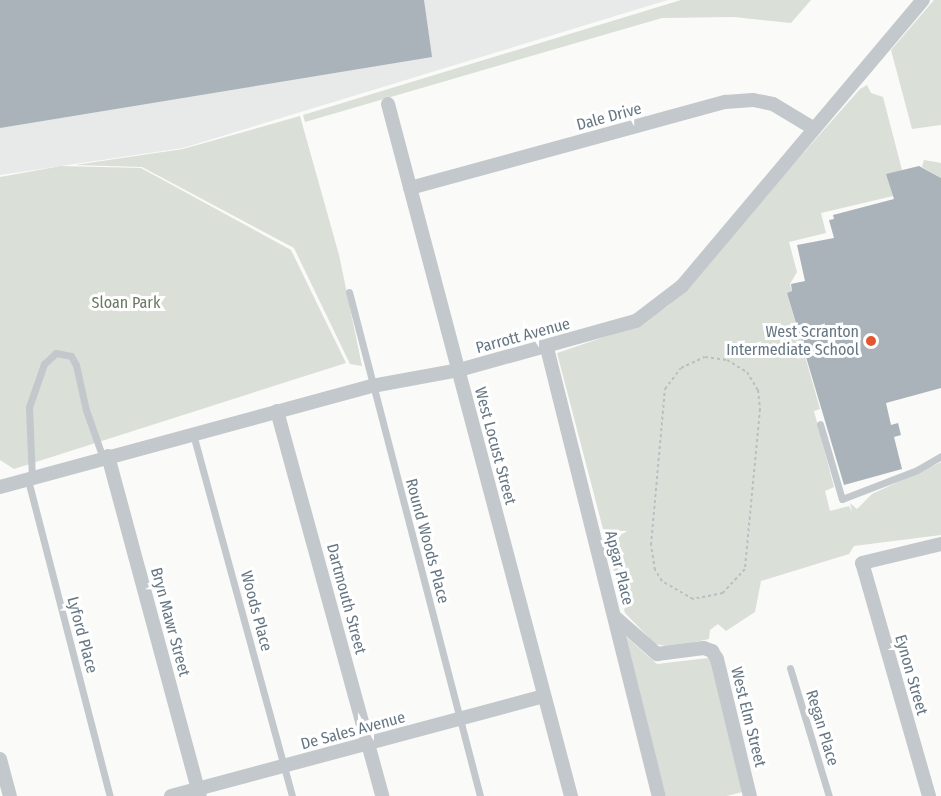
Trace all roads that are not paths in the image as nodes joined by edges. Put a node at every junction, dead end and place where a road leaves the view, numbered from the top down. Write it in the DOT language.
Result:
graph roads {
  1 [pos="923,0"];
  2 [pos="388,104"];
  3 [pos="813,128"];
  4 [pos="410,188"];
  5 [pos="349,292"];
  6 [pos="547,348"];
  7 [pos="459,370"];
  8 [pos="372,386"];
  9 [pos="277,411"];
  10 [pos="820,424"];
  11 [pos="193,433"];
  12 [pos="941,456"];
  13 [pos="106,457"];
  14 [pos="30,479"];
  15 [pos="0,487"];
  16 [pos="941,544"];
  17 [pos="615,617"];
  18 [pos="790,668"];
  19 [pos="544,696"];
  20 [pos="460,720"];
  21 [pos="368,743"];
  22 [pos="0,759"];
  23 [pos="285,768"];
  24 [pos="199,792"];
  25 [pos="10,796"];
  26 [pos="110,796"];
  27 [pos="171,796"];
  28 [pos="292,796"];
  29 [pos="382,796"];
  30 [pos="480,796"];
  31 [pos="571,796"];
  32 [pos="659,796"];
  33 [pos="750,796"];
  34 [pos="829,796"];
  35 [pos="929,796"];
  1 -- 3 [label="street, Parrott Avenue"];
  2 -- 4 [label="street, West Locust Street"];
  3 -- 4 [label="street, Dale Drive"];
  3 -- 6 [label="street, Parrott Avenue"];
  4 -- 7 [label="street, West Locust Street"];
  5 -- 8 [label="lane, Round Woods Place"];
  6 -- 7 [label="street, Parrott Avenue"];
  6 -- 17 [label="street, Apgar Place"];
  7 -- 8 [label="street, Parrott Avenue"];
  7 -- 19 [label="street, West Locust Street"];
  8 -- 9 [label="street, Parrott Avenue"];
  8 -- 20 [label="lane, Round Woods Place"];
  9 -- 11 [label="street, Parrott Avenue"];
  9 -- 21 [label="street, Dartmouth Street"];
  10 -- 12 [label="lane"];
  11 -- 13 [label="street, Parrott Avenue"];
  11 -- 23 [label="lane, Woods Place"];
  13 -- 14 [label="street, Parrott Avenue"];
  13 -- 14 [label="lane, Lyford Place"];
  13 -- 24 [label="street, Bryn Mawr Street"];
  14 -- 15 [label="street, Parrott Avenue"];
  14 -- 26 [label="lane, Lyford Place"];
  16 -- 35 [label="street, Eynon Street"];
  17 -- 32 [label="street, Apgar Place"];
  17 -- 33 [label="street, West Elm Street"];
  18 -- 34 [label="lane, Regan Place"];
  19 -- 20 [label="street, De Sales Avenue"];
  19 -- 31 [label="street, West Locust Street"];
  20 -- 21 [label="street, De Sales Avenue"];
  20 -- 30 [label="lane, Round Woods Place"];
  21 -- 23 [label="street, De Sales Avenue"];
  21 -- 29 [label="street, Dartmouth Street"];
  22 -- 25 [label="street"];
  23 -- 24 [label="street, De Sales Avenue"];
  23 -- 28 [label="lane, Woods Place"];
  24 -- 27 [label="street, De Sales Avenue"];
}
